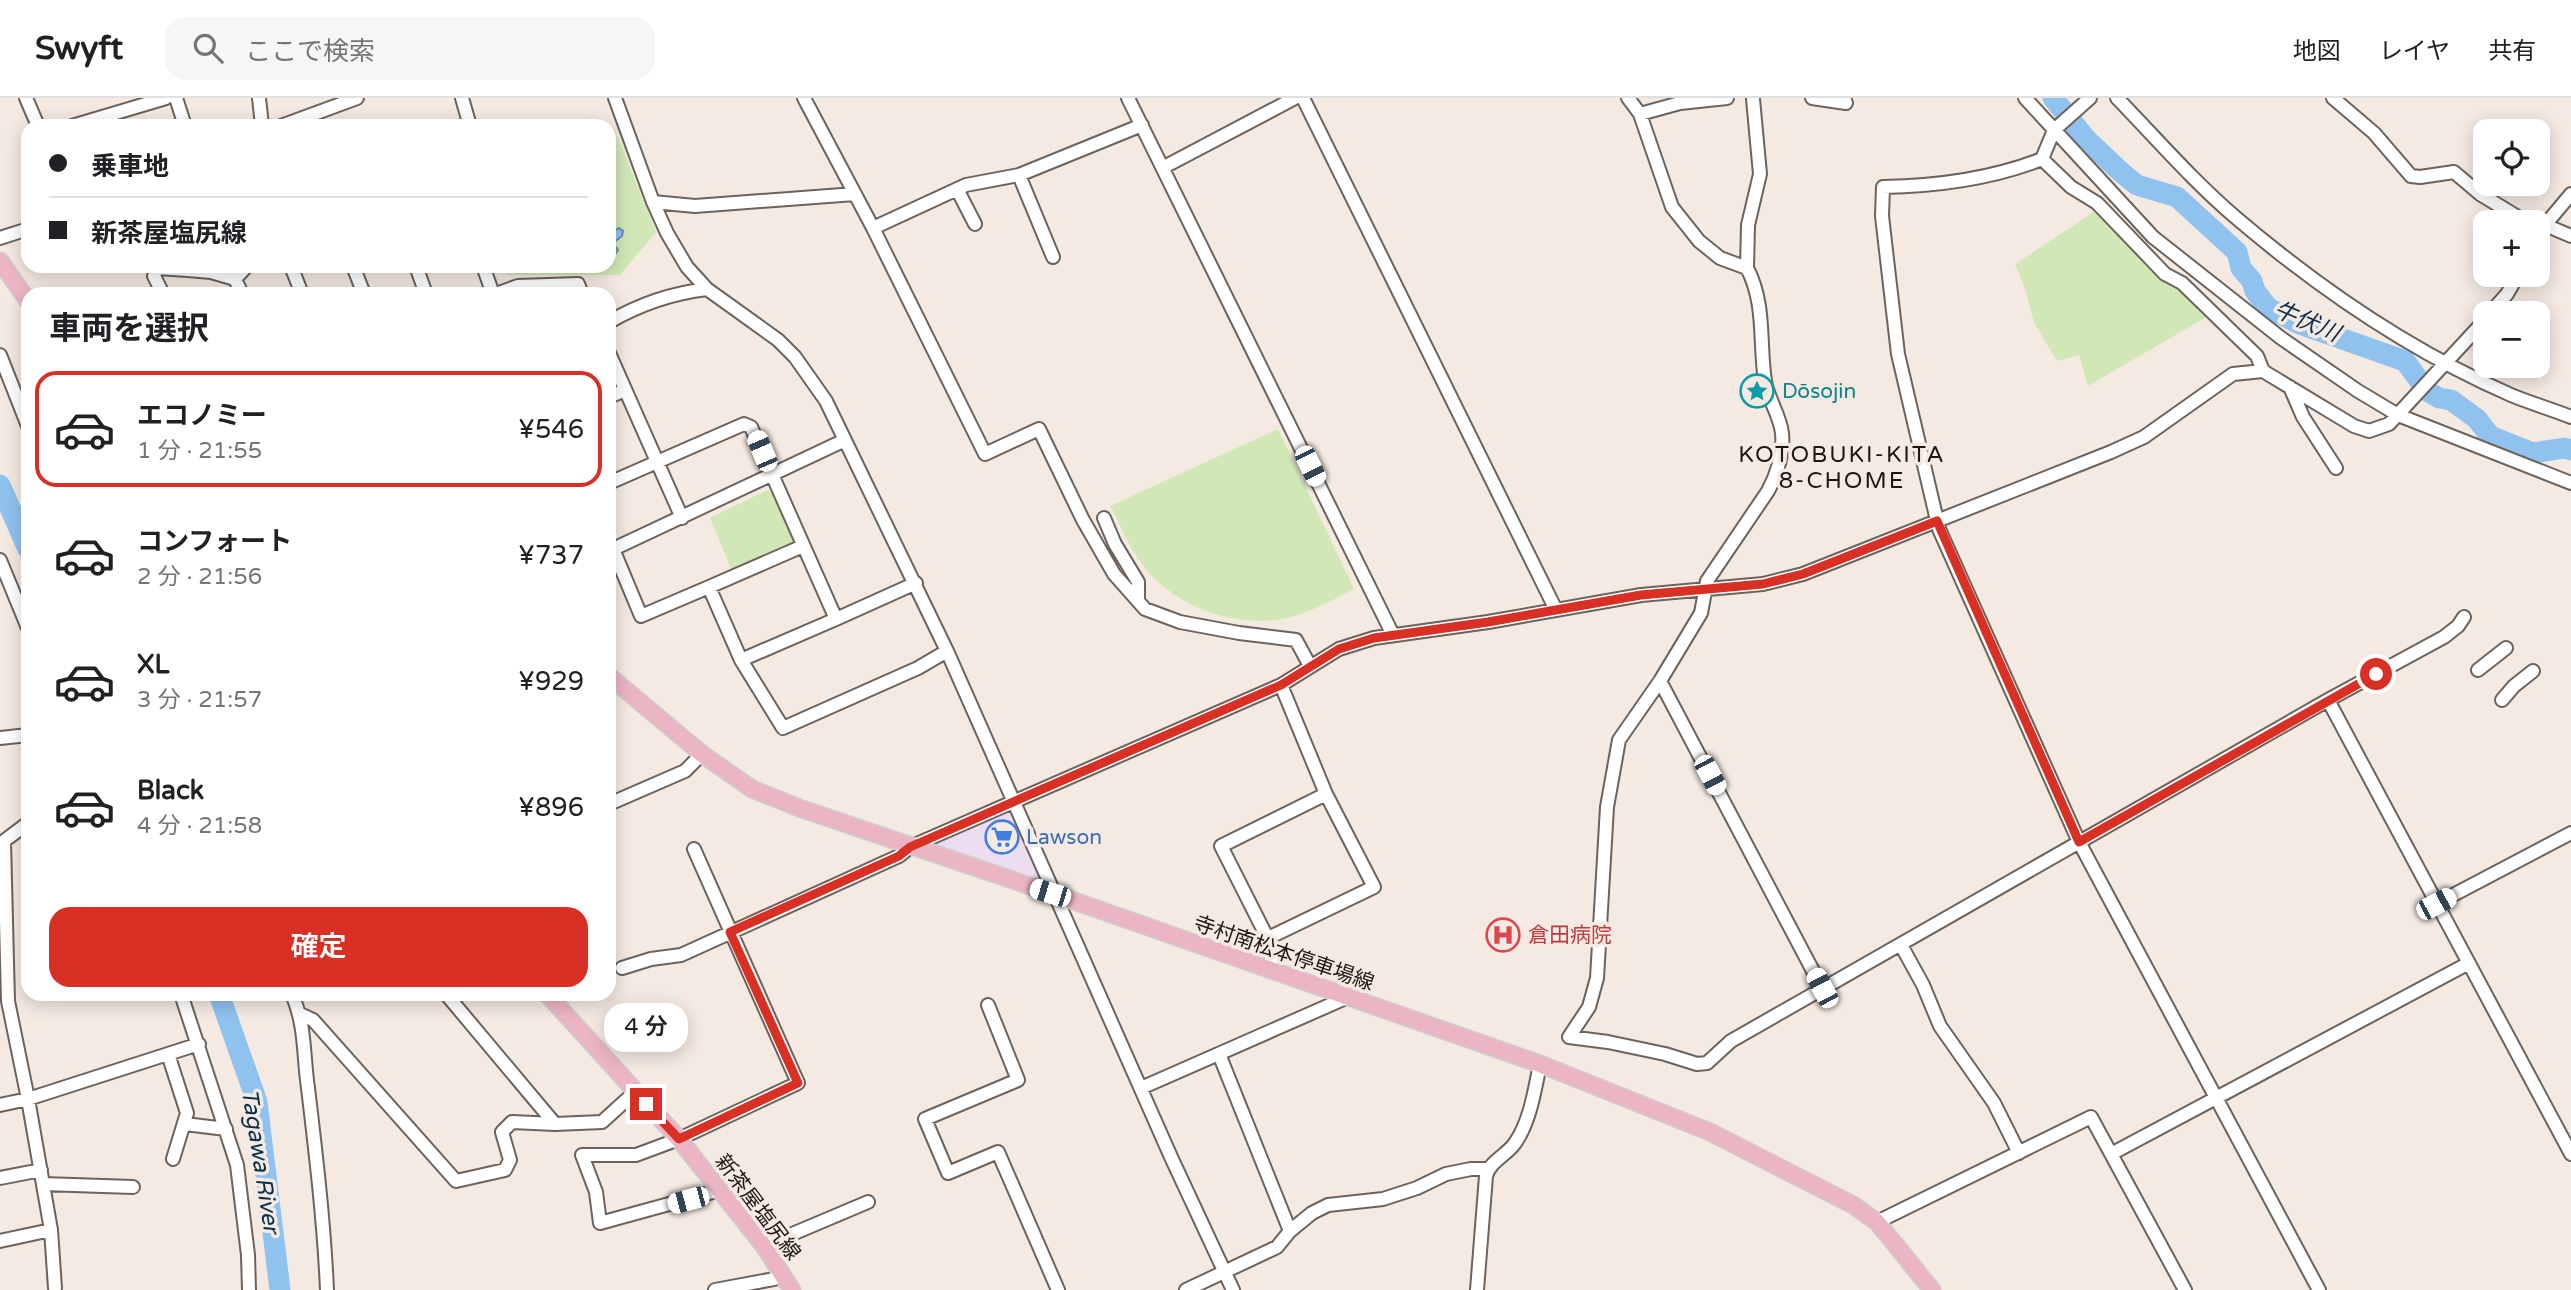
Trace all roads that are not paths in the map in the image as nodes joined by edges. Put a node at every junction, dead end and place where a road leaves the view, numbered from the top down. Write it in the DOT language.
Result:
graph roads {
  1 [pos="26,98"];
  2 [pos="166,98"];
  3 [pos="176,98"];
  4 [pos="259,98"];
  5 [pos="357,98"];
  6 [pos="462,98"];
  7 [pos="615,98"];
  8 [pos="804,98"];
  9 [pos="1128,98"];
  10 [pos="1295,98"];
  11 [pos="1303,98"];
  12 [pos="1628,98"];
  13 [pos="1727,98"];
  14 [pos="1754,98"];
  15 [pos="1812,98"];
  16 [pos="1844,98"];
  17 [pos="2025,98"];
  18 [pos="2090,98"];
  19 [pos="2117,98"];
  20 [pos="2333,98"];
  21 [pos="149,100"];
  22 [pos="1640,114"];
  23 [pos="35,119"];
  24 [pos="93,119"];
  25 [pos="183,119"];
  26 [pos="261,119"];
  27 [pos="300,119"];
  28 [pos="468,119"];
  29 [pos="1142,125"];
  30 [pos="2054,130"];
  31 [pos="2042,159"];
  32 [pos="1164,167"];
  33 [pos="1019,175"];
  34 [pos="957,189"];
  35 [pos="855,194"];
  36 [pos="2571,194"];
  37 [pos="653,202"];
  38 [pos="2506,210"];
  39 [pos="2550,219"];
  40 [pos="975,223"];
  41 [pos="873,228"];
  42 [pos="21,231"];
  43 [pos="2550,233"];
  44 [pos="2571,236"];
  45 [pos="0,238"];
  46 [pos="1053,257"];
  47 [pos="0,261"];
  48 [pos="1748,268"];
  49 [pos="214,273"];
  50 [pos="241,273"];
  51 [pos="235,279"];
  52 [pos="239,287"];
  53 [pos="516,287"];
  54 [pos="579,287"];
  55 [pos="707,289"];
  56 [pos="21,291"];
  57 [pos="616,318"];
  58 [pos="2473,333"];
  59 [pos="0,355"];
  60 [pos="2443,366"];
  61 [pos="616,369"];
  62 [pos="2263,371"];
  63 [pos="2290,387"];
  64 [pos="625,390"];
  65 [pos="616,394"];
  66 [pos="21,408"];
  67 [pos="2402,411"];
  68 [pos="2571,416"];
  69 [pos="845,440"];
  70 [pos="657,462"];
  71 [pos="2336,468"];
  72 [pos="772,475"];
  73 [pos="616,480"];
  74 [pos="2571,483"];
  75 [pos="682,518"];
  76 [pos="1104,519"];
  77 [pos="1937,521"];
  78 [pos="803,546"];
  79 [pos="616,548"];
  80 [pos="0,560"];
  81 [pos="616,561"];
  82 [pos="916,583"];
  83 [pos="709,587"];
  84 [pos="1706,589"];
  85 [pos="1138,601"];
  86 [pos="21,611"];
  87 [pos="1556,611"];
  88 [pos="2464,617"];
  89 [pos="836,619"];
  90 [pos="1393,635"];
  91 [pos="2506,648"];
  92 [pos="947,651"];
  93 [pos="741,660"];
  94 [pos="1310,666"];
  95 [pos="2478,670"];
  96 [pos="2533,671"];
  97 [pos="1660,681"];
  98 [pos="616,682"];
  99 [pos="1281,685"];
  100 [pos="2328,700"];
  101 [pos="2502,700"];
  102 [pos="21,736"];
  103 [pos="0,738"];
  104 [pos="702,754"];
  105 [pos="1326,794"];
  106 [pos="616,800"];
  107 [pos="1016,802"];
  108 [pos="21,828"];
  109 [pos="2571,833"];
  110 [pos="2079,842"];
  111 [pos="910,847"];
  112 [pos="695,848"];
  113 [pos="1057,895"];
  114 [pos="3,897"];
  115 [pos="2436,904"];
  116 [pos="730,932"];
  117 [pos="1268,938"];
  118 [pos="1901,945"];
  119 [pos="3,957"];
  120 [pos="2469,963"];
  121 [pos="622,968"];
  122 [pos="1271,970"];
  123 [pos="1822,988"];
  124 [pos="1348,998"];
  125 [pos="184,1001"];
  126 [pos="295,1001"];
  127 [pos="452,1001"];
  128 [pos="553,1001"];
  129 [pos="988,1005"];
  130 [pos="300,1014"];
  131 [pos="6,1022"];
  132 [pos="199,1044"];
  133 [pos="167,1054"];
  134 [pos="1219,1054"];
  135 [pos="1540,1064"];
  136 [pos="1141,1088"];
  137 [pos="635,1092"];
  138 [pos="2216,1097"];
  139 [pos="28,1099"];
  140 [pos="0,1105"];
  141 [pos="185,1124"];
  142 [pos="555,1124"];
  143 [pos="226,1129"];
  144 [pos="679,1139"];
  145 [pos="2019,1153"];
  146 [pos="2111,1154"];
  147 [pos="2571,1154"];
  148 [pos="173,1159"];
  149 [pos="1488,1169"];
  150 [pos="41,1170"];
  151 [pos="0,1178"];
  152 [pos="43,1184"];
  153 [pos="133,1187"];
  154 [pos="720,1190"];
  155 [pos="868,1202"];
  156 [pos="1877,1222"];
  157 [pos="51,1230"];
  158 [pos="1290,1231"];
  159 [pos="0,1241"];
  160 [pos="764,1246"];
  161 [pos="1223,1272"];
  162 [pos="783,1274"];
  163 [pos="55,1288"];
  164 [pos="249,1290"];
  165 [pos="327,1290"];
  166 [pos="715,1290"];
  167 [pos="792,1290"];
  168 [pos="1058,1290"];
  169 [pos="1186,1290"];
  170 [pos="1233,1290"];
  171 [pos="1477,1290"];
  172 [pos="1932,1290"];
  173 [pos="2185,1290"];
  174 [pos="2319,1290"];
  1 -- 23 [label="street"];
  2 -- 21 [label="street"];
  3 -- 25 [label="street"];
  4 -- 26 [label="street"];
  5 -- 27 [label="street"];
  6 -- 28 [label="street"];
  7 -- 37 [label="street"];
  8 -- 35 [label="street"];
  9 -- 29 [label="street"];
  10 -- 32 [label="street"];
  11 -- 87 [label="street"];
  12 -- 22 [label="street"];
  13 -- 22 [label="street"];
  14 -- 48 [label="street"];
  15 -- 16 [label="street"];
  17 -- 30 [label="street"];
  18 -- 30 [label="street"];
  19 -- 60 [label="street"];
  20 -- 38 [label="street"];
  21 -- 24 [label="street"];
  22 -- 48 [label="street"];
  29 -- 32 [label="street"];
  29 -- 33 [label="street"];
  30 -- 31 [label="street"];
  30 -- 67 [label="street"];
  31 -- 62 [label="street"];
  31 -- 77 [label="street"];
  32 -- 90 [label="street"];
  33 -- 34 [label="street"];
  33 -- 46 [label="street"];
  34 -- 40 [label="street"];
  34 -- 41 [label="street"];
  35 -- 37 [label="street"];
  35 -- 41 [label="street"];
  36 -- 39 [label="street"];
  37 -- 55 [label="street"];
  41 -- 85 [label="street"];
  42 -- 45 [label="street"];
  43 -- 44 [label="street"];
  47 -- 56 [label="main road"];
  48 -- 84 [label="street"];
  49 -- 51 [label="street"];
  50 -- 51 [label="street"];
  51 -- 52 [label="street"];
  53 -- 54 [label="street"];
  55 -- 57 [label="street"];
  55 -- 69 [label="street"];
  58 -- 60 [label="street"];
  59 -- 66 [label="street"];
  60 -- 67 [label="street"];
  60 -- 68 [label="street"];
  61 -- 64 [label="street"];
  62 -- 63 [label="street"];
  62 -- 77 [label="street"];
  63 -- 67 [label="street"];
  63 -- 71 [label="street"];
  64 -- 65 [label="street"];
  64 -- 70 [label="street"];
  67 -- 74 [label="street"];
  69 -- 72 [label="street"];
  69 -- 82 [label="street"];
  70 -- 72 [label="street"];
  70 -- 73 [label="street"];
  70 -- 75 [label="street"];
  72 -- 75 [label="street"];
  72 -- 78 [label="street"];
  75 -- 79 [label="street"];
  76 -- 85 [label="street"];
  77 -- 84 [label="street"];
  77 -- 110 [label="street"];
  78 -- 83 [label="street"];
  78 -- 89 [label="street"];
  80 -- 86 [label="street"];
  81 -- 83 [label="street"];
  82 -- 89 [label="street"];
  82 -- 92 [label="street"];
  83 -- 93 [label="street"];
  84 -- 87 [label="street"];
  84 -- 97 [label="street"];
  85 -- 94 [label="street"];
  87 -- 90 [label="street"];
  88 -- 100 [label="street"];
  89 -- 93 [label="street"];
  90 -- 94 [label="street"];
  91 -- 95 [label="street"];
  92 -- 93 [label="street"];
  92 -- 107 [label="street"];
  94 -- 99 [label="street"];
  96 -- 101 [label="street"];
  97 -- 123 [label="street"];
  97 -- 123 [label="street"];
  98 -- 104 [label="main road, 寺村南松本停車場線"];
  99 -- 105 [label="street"];
  99 -- 107 [label="street"];
  100 -- 110 [label="street"];
  100 -- 115 [label="street"];
  102 -- 103 [label="street"];
  104 -- 106 [label="street"];
  104 -- 111 [label="main road, 寺村南松本停車場線"];
  105 -- 117 [label="street"];
  105 -- 117 [label="street"];
  107 -- 111 [label="street"];
  107 -- 113 [label="street"];
  108 -- 114 [label="street"];
  109 -- 115 [label="street"];
  110 -- 118 [label="street"];
  110 -- 138 [label="street"];
  111 -- 113 [label="main road, 寺村南松本停車場線"];
  111 -- 116 [label="street"];
  112 -- 116 [label="street"];
  113 -- 122 [label="main road, 寺村南松本停車場線"];
  113 -- 136 [label="street"];
  114 -- 119 [label="street"];
  115 -- 120 [label="street"];
  116 -- 121 [label="street"];
  116 -- 144 [label="street"];
  117 -- 122 [label="street"];
  118 -- 123 [label="street"];
  118 -- 145 [label="street"];
  119 -- 131 [label="street"];
  120 -- 138 [label="street"];
  120 -- 147 [label="street"];
  122 -- 124 [label="main road, 寺村南松本停車場線"];
  124 -- 134 [label="street"];
  124 -- 135 [label="main road, 寺村南松本停車場線"];
  125 -- 132 [label="street"];
  126 -- 130 [label="street"];
  127 -- 142 [label="street"];
  128 -- 137 [label="main road, 新茶屋塩尻線"];
  129 -- 168 [label="street"];
  130 -- 142 [label="street"];
  130 -- 165 [label="street"];
  131 -- 139 [label="street"];
  132 -- 133 [label="street"];
  132 -- 143 [label="street"];
  133 -- 139 [label="street"];
  133 -- 141 [label="street"];
  134 -- 136 [label="street"];
  134 -- 158 [label="street"];
  135 -- 149 [label="street"];
  135 -- 156 [label="main road, 寺村南松本停車場線"];
  136 -- 161 [label="street"];
  137 -- 142 [label="street"];
  137 -- 144 [label="main road, 新茶屋塩尻線"];
  138 -- 146 [label="street"];
  138 -- 174 [label="street"];
  139 -- 140 [label="street"];
  139 -- 150 [label="street"];
  141 -- 143 [label="street"];
  141 -- 148 [label="street"];
  143 -- 164 [label="street"];
  144 -- 154 [label="main road, 新茶屋塩尻線"];
  144 -- 154 [label="street"];
  145 -- 146 [label="street"];
  145 -- 156 [label="street"];
  146 -- 173 [label="street"];
  149 -- 158 [label="street"];
  149 -- 171 [label="street"];
  150 -- 151 [label="street"];
  150 -- 152 [label="street"];
  152 -- 153 [label="street"];
  152 -- 157 [label="street"];
  154 -- 160 [label="main road, 新茶屋塩尻線"];
  155 -- 160 [label="street"];
  156 -- 172 [label="main road, 寺村南松本停車場線"];
  157 -- 159 [label="street"];
  157 -- 163 [label="street"];
  158 -- 161 [label="street"];
  160 -- 162 [label="main road, 新茶屋塩尻線"];
  161 -- 169 [label="street"];
  161 -- 170 [label="street"];
  162 -- 166 [label="street"];
  162 -- 167 [label="main road, 新茶屋塩尻線"];
}
